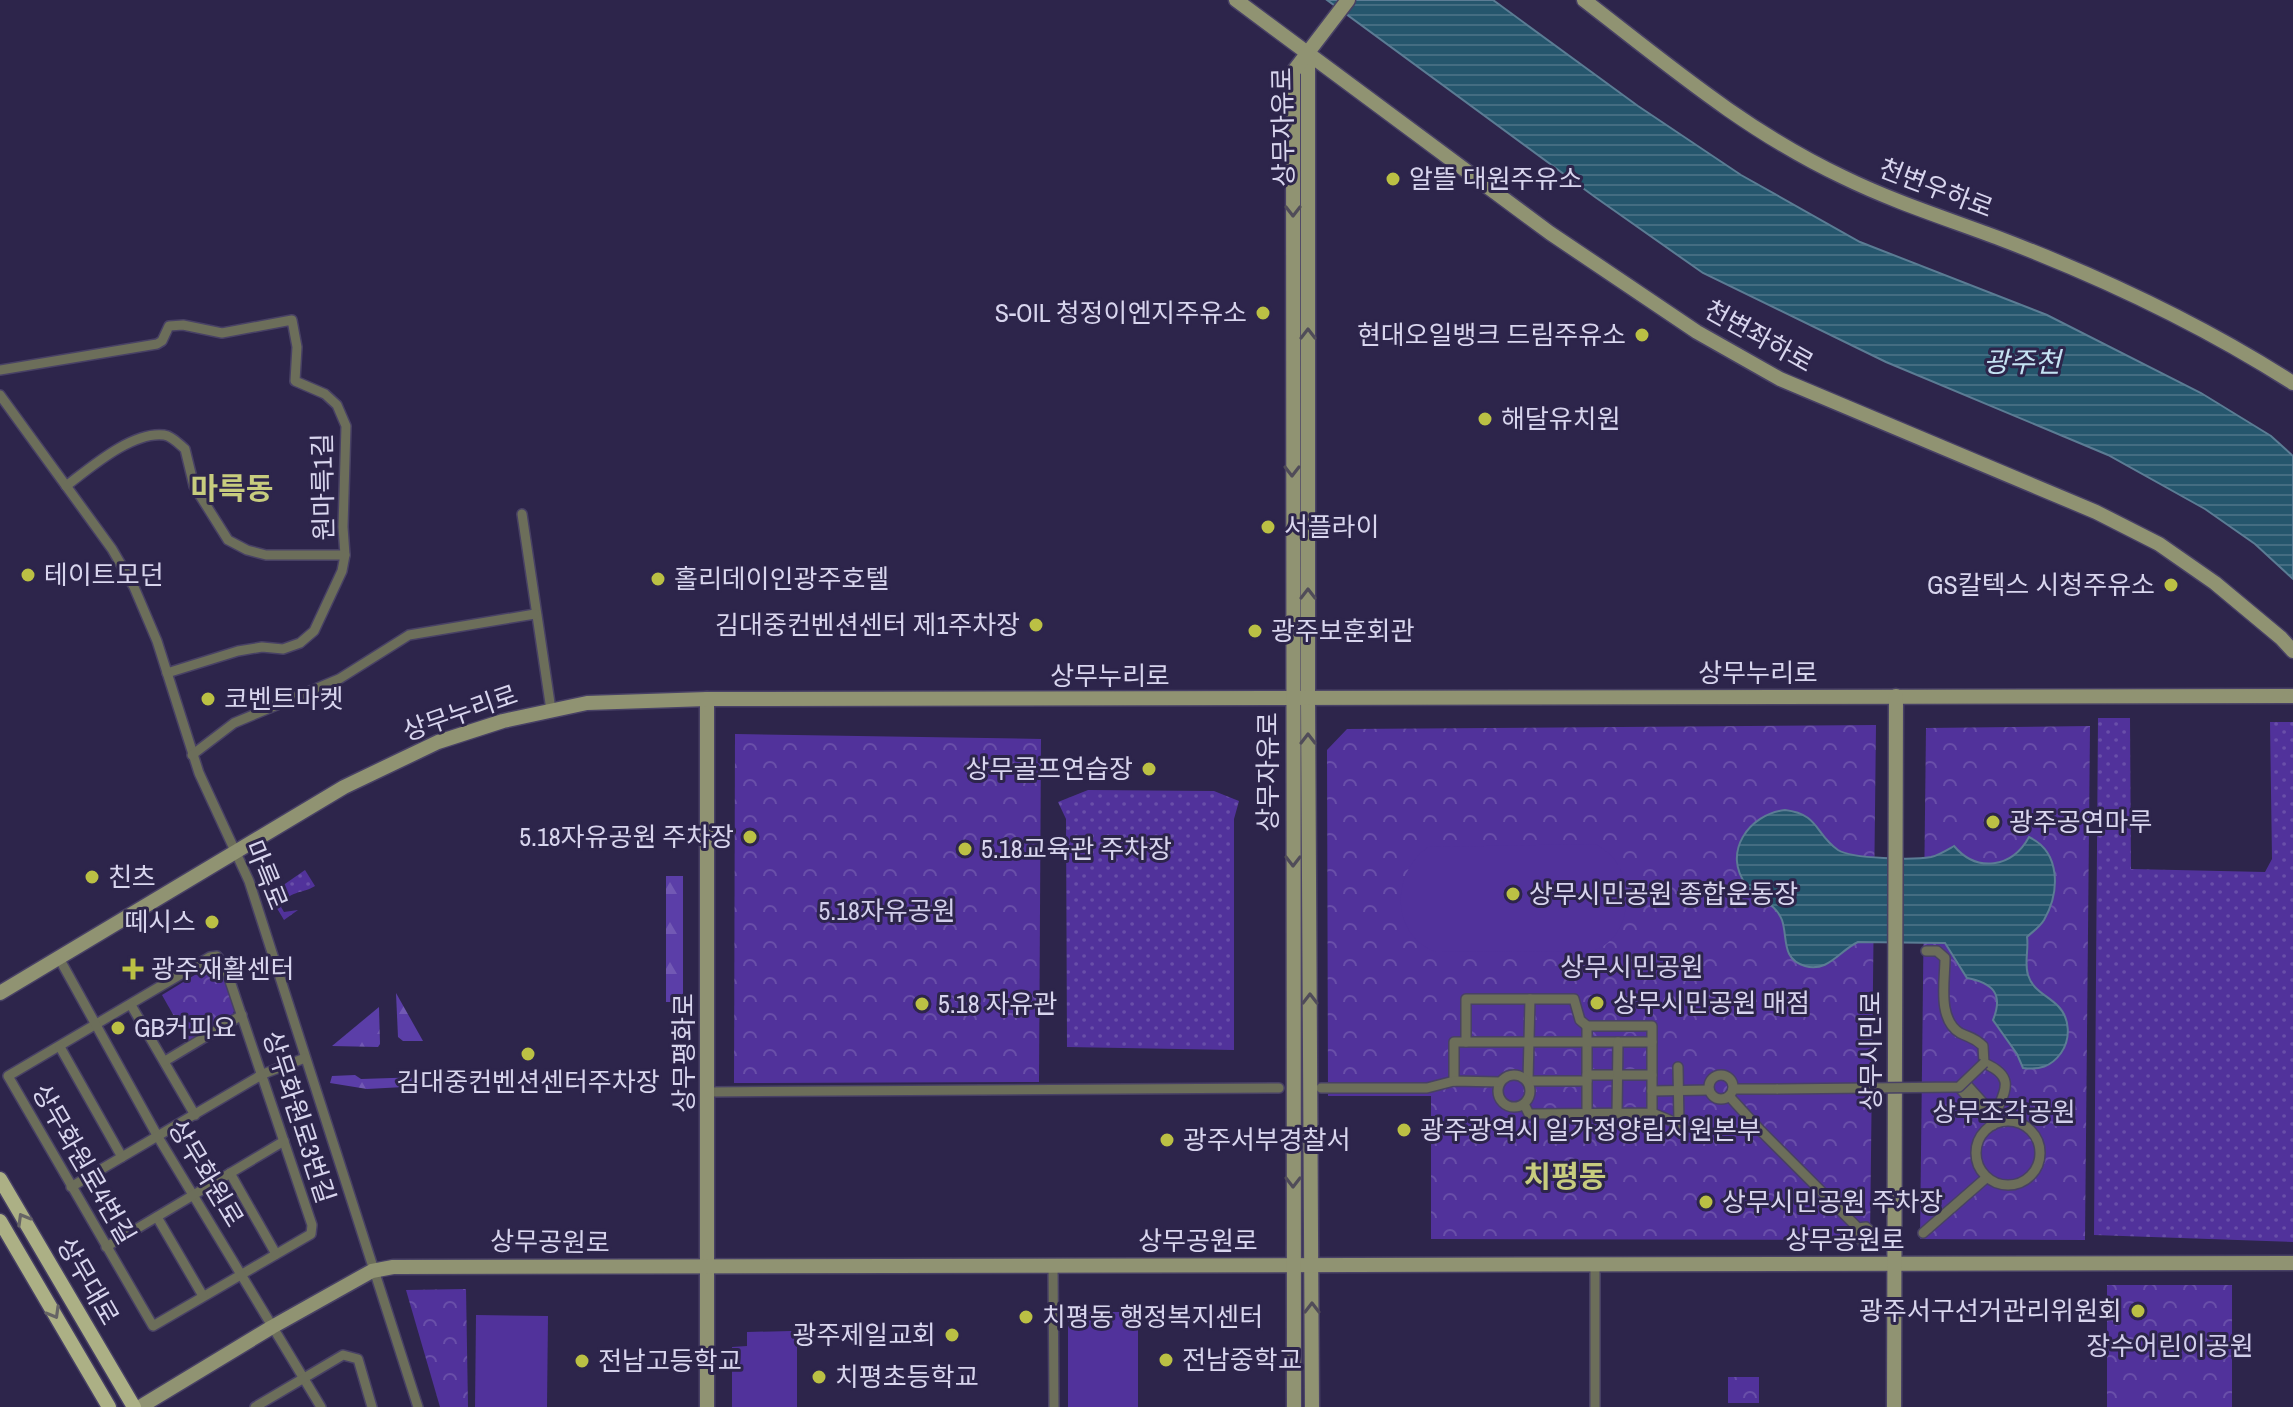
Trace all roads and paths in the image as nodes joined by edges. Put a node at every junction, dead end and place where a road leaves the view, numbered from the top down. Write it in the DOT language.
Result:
graph roads {
  1 [pos="1236,0"];
  2 [pos="1348,0"];
  3 [pos="1584,0"];
  4 [pos="1308,54"];
  5 [pos="0,370"];
  6 [pos="2293,383"];
  7 [pos="0,395"];
  8 [pos="66,486"];
  9 [pos="522,514"];
  10 [pos="345,555"];
  11 [pos="535,614"];
  12 [pos="2293,651"];
  13 [pos="167,673"];
  14 [pos="1896,696"];
  15 [pos="2293,696"];
  16 [pos="707,699"];
  17 [pos="1292,699"];
  18 [pos="1308,700"];
  19 [pos="551,710"];
  20 [pos="192,755"];
  21 [pos="235,853"];
  22 [pos="1926,951"];
  23 [pos="59,958"];
  24 [pos="0,993"];
  25 [pos="1530,999"];
  26 [pos="131,1005"];
  27 [pos="242,1015"];
  28 [pos="96,1026"];
  29 [pos="1587,1026"];
  30 [pos="1466,1042"];
  31 [pos="1530,1042"];
  32 [pos="1587,1042"];
  33 [pos="1618,1042"];
  34 [pos="1652,1042"];
  35 [pos="60,1047"];
  36 [pos="305,1058"];
  37 [pos="165,1061"];
  38 [pos="1986,1064"];
  39 [pos="1678,1067"];
  40 [pos="263,1074"];
  41 [pos="1618,1075"];
  42 [pos="1652,1075"];
  43 [pos="1587,1078"];
  44 [pos="1454,1081"];
  45 [pos="1528,1081"];
  46 [pos="1500,1082"];
  47 [pos="1279,1088"];
  48 [pos="1321,1088"];
  49 [pos="1965,1088"];
  50 [pos="1679,1090"];
  51 [pos="1709,1090"];
  52 [pos="1652,1091"];
  53 [pos="708,1092"];
  54 [pos="1731,1092"];
  55 [pos="1524,1104"];
  56 [pos="1587,1113"];
  57 [pos="1617,1113"];
  58 [pos="1652,1113"];
  59 [pos="195,1115"];
  60 [pos="1994,1120"];
  61 [pos="158,1137"];
  62 [pos="284,1141"];
  63 [pos="122,1157"];
  64 [pos="230,1173"];
  65 [pos="1986,1178"];
  66 [pos="0,1179"];
  67 [pos="71,1187"];
  68 [pos="194,1195"];
  69 [pos="157,1217"];
  70 [pos="0,1221"];
  71 [pos="1858,1228"];
  72 [pos="1872,1232"];
  73 [pos="1923,1233"];
  74 [pos="1863,1243"];
  75 [pos="106,1247"];
  76 [pos="276,1254"];
  77 [pos="1895,1263"];
  78 [pos="2293,1263"];
  79 [pos="1053,1264"];
  80 [pos="1595,1264"];
  81 [pos="1293,1265"];
  82 [pos="1312,1265"];
  83 [pos="707,1267"];
  84 [pos="372,1271"];
  85 [pos="242,1275"];
  86 [pos="203,1296"];
  87 [pos="272,1327"];
  88 [pos="303,1378"];
  89 [pos="272,1403"];
  90 [pos="109,1407"];
  91 [pos="134,1407"];
  92 [pos="140,1407"];
  93 [pos="255,1407"];
  94 [pos="321,1407"];
  95 [pos="372,1407"];
  96 [pos="418,1407"];
  97 [pos="707,1407"];
  98 [pos="1054,1407"];
  99 [pos="1294,1407"];
  100 [pos="1312,1407"];
  101 [pos="1595,1407"];
  102 [pos="1894,1407"];
  1 -- 4 [label="street, 천변좌하로"];
  2 -- 4 [label="street"];
  3 -- 6 [label="street, 천변우하로"];
  4 -- 12 [label="street, 천변좌하로"];
  4 -- 17 [label="street, 상무자유로, one-way"];
  18 -- 4 [label="street, 상무자유로, one-way"];
  5 -- 10 [label="street, 원마륵1길"];
  7 -- 8 [label="street, 마륵로"];
  8 -- 10 [label="street"];
  8 -- 13 [label="street, 마륵로"];
  9 -- 11 [label="street"];
  10 -- 13 [label="street, 원마륵1길"];
  11 -- 19 [label="street"];
  11 -- 20 [label="street"];
  13 -- 20 [label="street, 마륵로"];
  14 -- 15 [label="street, 상무누리로"];
  14 -- 18 [label="street, 상무누리로"];
  14 -- 77 [label="street, 상무시민로"];
  16 -- 17 [label="street, 상무누리로"];
  16 -- 19 [label="street, 상무누리로"];
  16 -- 53 [label="street, 상무평화로"];
  17 -- 18 [label="street, 상무누리로"];
  17 -- 81 [label="street, 상무자유로, one-way"];
  82 -- 18 [label="street, 상무자유로, one-way"];
  19 -- 21 [label="street, 상무누리로"];
  20 -- 21 [label="street, 마륵로"];
  21 -- 23 [label="street, 상무누리로"];
  21 -- 36 [label="street, 마륵로"];
  22 -- 38 [label="street"];
  23 -- 24 [label="street, 상무누리로"];
  23 -- 28 [label="street, 상무화원로"];
  25 -- 29 [label="street"];
  25 -- 30 [label="street"];
  25 -- 31 [label="street"];
  26 -- 27 [label="street, 상무화원로3번길"];
  26 -- 28 [label="street, 상무화원로3번길"];
  26 -- 37 [label="street"];
  27 -- 37 [label="street, 상무화원로3번길"];
  27 -- 40 [label="street, 상무화원로3번길"];
  28 -- 35 [label="street, 상무화원로4번길"];
  28 -- 61 [label="street, 상무화원로"];
  29 -- 32 [label="street"];
  29 -- 34 [label="street"];
  30 -- 31 [label="street"];
  30 -- 44 [label="street"];
  31 -- 32 [label="street"];
  31 -- 45 [label="street"];
  32 -- 33 [label="street"];
  32 -- 43 [label="street"];
  33 -- 34 [label="street"];
  33 -- 41 [label="street"];
  34 -- 42 [label="street"];
  35 -- 63 [label="street, 상무화원로4번길"];
  35 -- 67 [label="street, 상무화원로4번길"];
  36 -- 40 [label="street"];
  36 -- 84 [label="street, 마륵로"];
  37 -- 59 [label="street"];
  38 -- 49 [label="street, bridge"];
  38 -- 60 [label="street"];
  39 -- 50 [label="street"];
  40 -- 59 [label="street"];
  40 -- 62 [label="street, 상무화원로3번길"];
  41 -- 42 [label="street"];
  41 -- 43 [label="street"];
  41 -- 57 [label="street"];
  42 -- 52 [label="street"];
  43 -- 45 [label="street"];
  43 -- 56 [label="street"];
  44 -- 46 [label="street"];
  44 -- 48 [label="street"];
  45 -- 46 [label="street"];
  45 -- 55 [label="street"];
  46 -- 55 [label="street"];
  47 -- 53 [label="street"];
  49 -- 54 [label="street, bridge"];
  49 -- 60 [label="street"];
  50 -- 51 [label="street"];
  50 -- 52 [label="street"];
  50 -- 58 [label="street"];
  51 -- 54 [label="street"];
  51 -- 54 [label="street"];
  52 -- 58 [label="street"];
  53 -- 83 [label="street, 상무평화로"];
  54 -- 71 [label="street"];
  55 -- 56 [label="street"];
  56 -- 57 [label="street"];
  57 -- 58 [label="street"];
  59 -- 61 [label="street"];
  60 -- 65 [label="street"];
  60 -- 65 [label="street"];
  61 -- 63 [label="street"];
  61 -- 68 [label="street, 상무화원로"];
  62 -- 64 [label="street"];
  62 -- 76 [label="street, 상무화원로3번길"];
  63 -- 67 [label="street"];
  64 -- 68 [label="street"];
  64 -- 76 [label="street"];
  65 -- 73 [label="street"];
  91 -- 66 [label="main road, 상무대로, one-way"];
  67 -- 75 [label="street, 상무화원로4번길"];
  68 -- 69 [label="street"];
  68 -- 85 [label="street, 상무화원로"];
  69 -- 75 [label="street"];
  69 -- 86 [label="street"];
  70 -- 90 [label="main road, 상무대로, one-way"];
  71 -- 72 [label="street"];
  71 -- 74 [label="street"];
  75 -- 86 [label="street, 상무화원로4번길"];
  76 -- 85 [label="street"];
  77 -- 78 [label="street, 상무공원로"];
  77 -- 80 [label="street, 상무공원로"];
  77 -- 102 [label="street, 상무시민로"];
  79 -- 81 [label="street, 상무공원로"];
  79 -- 83 [label="street, 상무공원로"];
  79 -- 98 [label="street"];
  80 -- 82 [label="street, 상무공원로"];
  80 -- 101 [label="street"];
  81 -- 82 [label="street, 상무공원로"];
  81 -- 99 [label="street, 상무자유로"];
  100 -- 82 [label="street, 상무자유로, one-way"];
  83 -- 84 [label="street, 상무공원로"];
  83 -- 97 [label="street, 상무평화로"];
  84 -- 87 [label="street, 상무공원로"];
  84 -- 96 [label="street, 마륵로"];
  85 -- 86 [label="street"];
  85 -- 87 [label="street, 상무화원로"];
  87 -- 88 [label="street, 상무화원로"];
  87 -- 92 [label="street, 상무공원로"];
  88 -- 89 [label="street"];
  88 -- 94 [label="street, 상무화원로"];
  88 -- 95 [label="street"];
  89 -- 93 [label="street"];
}
